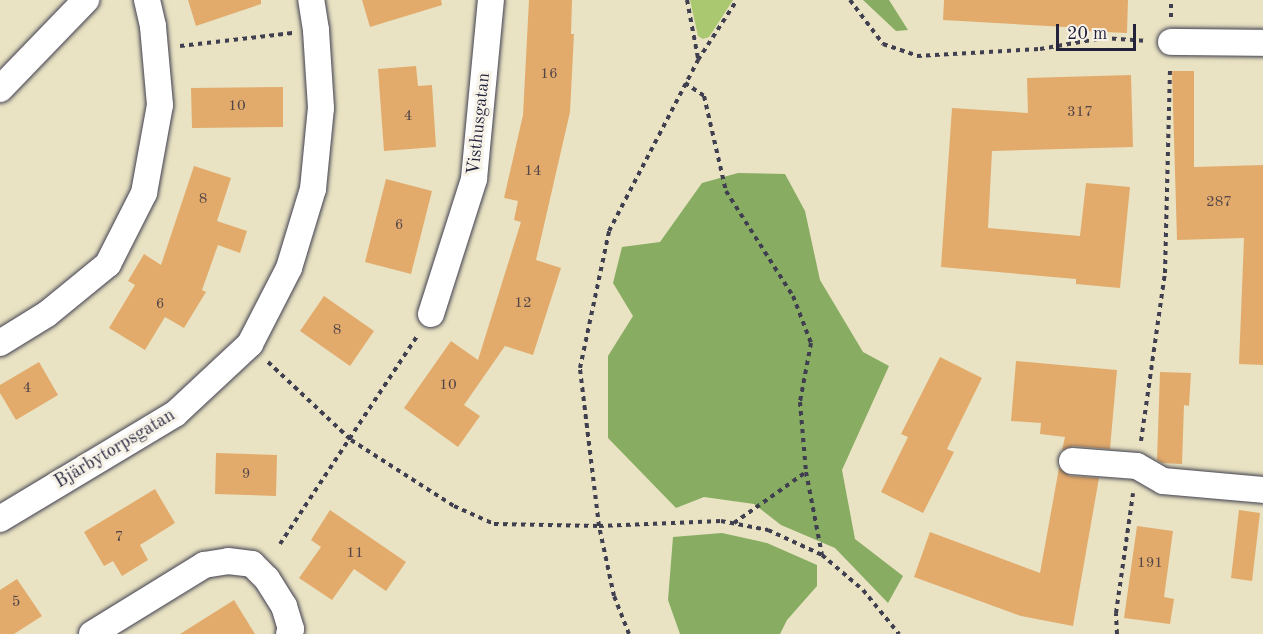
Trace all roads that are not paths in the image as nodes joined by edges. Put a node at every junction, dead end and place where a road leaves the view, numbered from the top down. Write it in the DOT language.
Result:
graph roads {
  1 [pos="86,0"];
  2 [pos="147,0"];
  3 [pos="311,0"];
  4 [pos="491,0"];
  5 [pos="1171,42"];
  6 [pos="1263,43"];
  7 [pos="0,89"];
  8 [pos="431,314"];
  9 [pos="0,343"];
  10 [pos="1072,461"];
  11 [pos="1263,490"];
  12 [pos="0,519"];
  13 [pos="92,634"];
  14 [pos="289,634"];
  1 -- 7 [label="street"];
  2 -- 9 [label="street"];
  3 -- 12 [label="street, Bjärbytorpsgatan"];
  4 -- 8 [label="street, Visthusgatan"];
  5 -- 6 [label="street"];
  10 -- 11 [label="street"];
  13 -- 14 [label="street"];
}
